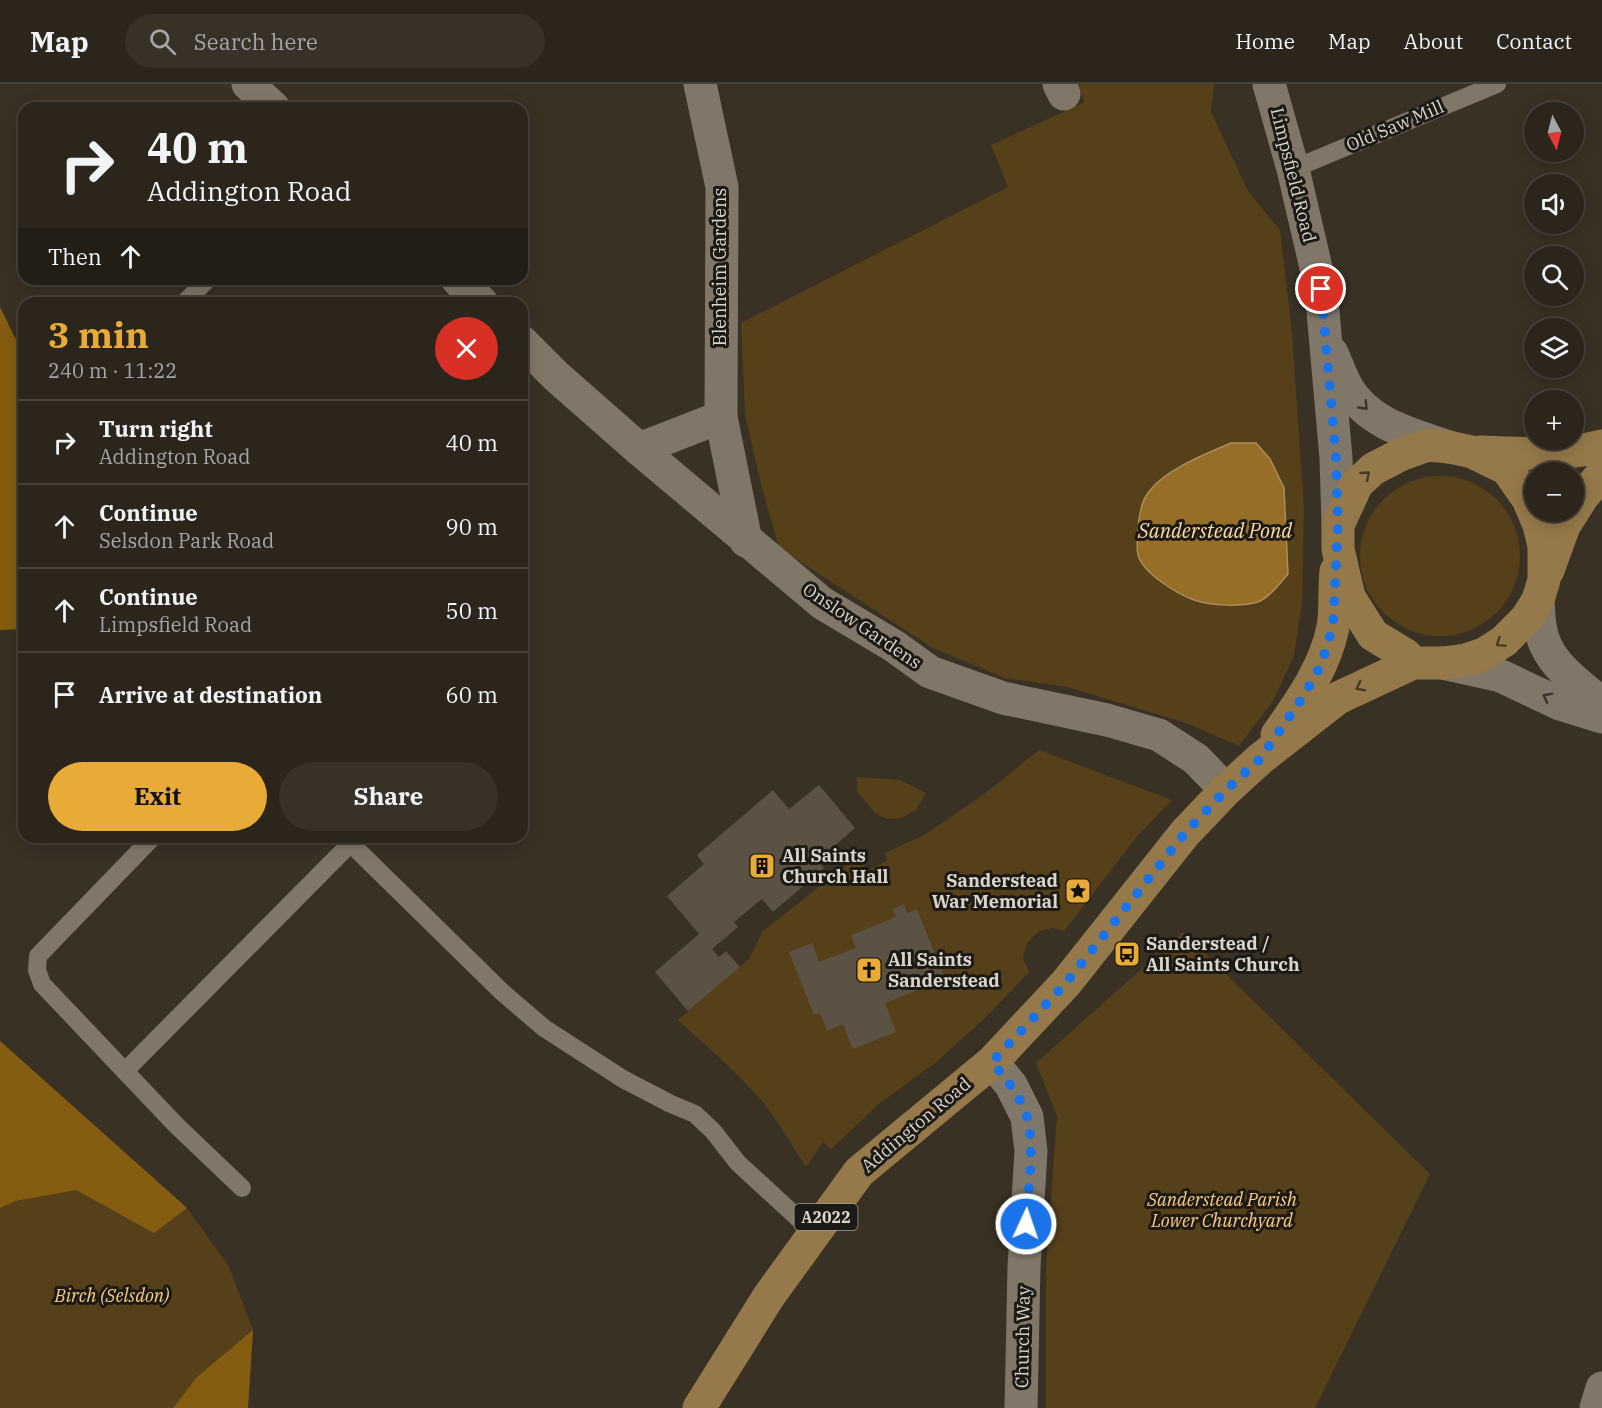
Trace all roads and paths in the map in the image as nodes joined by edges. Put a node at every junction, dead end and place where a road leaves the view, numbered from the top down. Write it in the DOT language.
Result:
graph roads {
  1 [pos="248,84"];
  2 [pos="700,84"];
  3 [pos="1269,84"];
  4 [pos="1497,84"];
  5 [pos="268,102"];
  6 [pos="1293,169"];
  7 [pos="202,285"];
  8 [pos="463,285"];
  9 [pos="190,297"];
  10 [pos="476,297"];
  11 [pos="1325,337"];
  12 [pos="528,348"];
  13 [pos="721,417"];
  14 [pos="1602,446"];
  15 [pos="639,449"];
  16 [pos="1461,449"];
  17 [pos="1602,474"];
  18 [pos="1338,537"];
  19 [pos="746,541"];
  20 [pos="1541,590"];
  21 [pos="1428,663"];
  22 [pos="1602,704"];
  23 [pos="1602,717"];
  24 [pos="1260,759"];
  25 [pos="1226,790"];
  26 [pos="147,843"];
  27 [pos="344,843"];
  28 [pos="350,843"];
  29 [pos="992,1062"];
  30 [pos="125,1071"];
  31 [pos="242,1188"];
  32 [pos="814,1233"];
  33 [pos="1602,1388"];
  34 [pos="699,1408"];
  35 [pos="1021,1408"];
  36 [pos="1596,1408"];
  1 -- 5 [label="street"];
  2 -- 13 [label="street, Blenheim Gardens"];
  3 -- 6 [label="street, Limpsfield Road"];
  4 -- 6 [label="lane, Old Saw Mill"];
  6 -- 11 [label="street, Limpsfield Road"];
  7 -- 9 [label="lane"];
  8 -- 10 [label="street"];
  11 -- 16 [label="street, Limpsfield Road, one-way"];
  11 -- 18 [label="street, Limpsfield Road"];
  12 -- 15 [label="street, Onslow Gardens"];
  13 -- 15 [label="street"];
  13 -- 19 [label="street, Blenheim Gardens"];
  14 -- 16 [label="main road"];
  15 -- 19 [label="street, Onslow Gardens"];
  18 -- 16 [label="main road, one-way"];
  16 -- 20 [label="main road"];
  17 -- 20 [label="main road"];
  18 -- 21 [label="main road"];
  18 -- 24 [label="main road, A2022"];
  19 -- 25 [label="street, Onslow Gardens"];
  20 -- 21 [label="main road, one-way"];
  20 -- 22 [label="street"];
  23 -- 21 [label="street, one-way"];
  21 -- 24 [label="main road, A2022, one-way"];
  24 -- 25 [label="main road, Addington Road / A2022"];
  25 -- 29 [label="main road, Addington Road / A2022"];
  26 -- 30 [label="lane"];
  27 -- 30 [label="lane"];
  28 -- 32 [label="lane"];
  29 -- 32 [label="main road, Addington Road / A2022"];
  29 -- 35 [label="street, Church Way"];
  30 -- 31 [label="lane"];
  32 -- 34 [label="main road, Addington Road / A2022"];
  33 -- 36 [label="street"];
}
